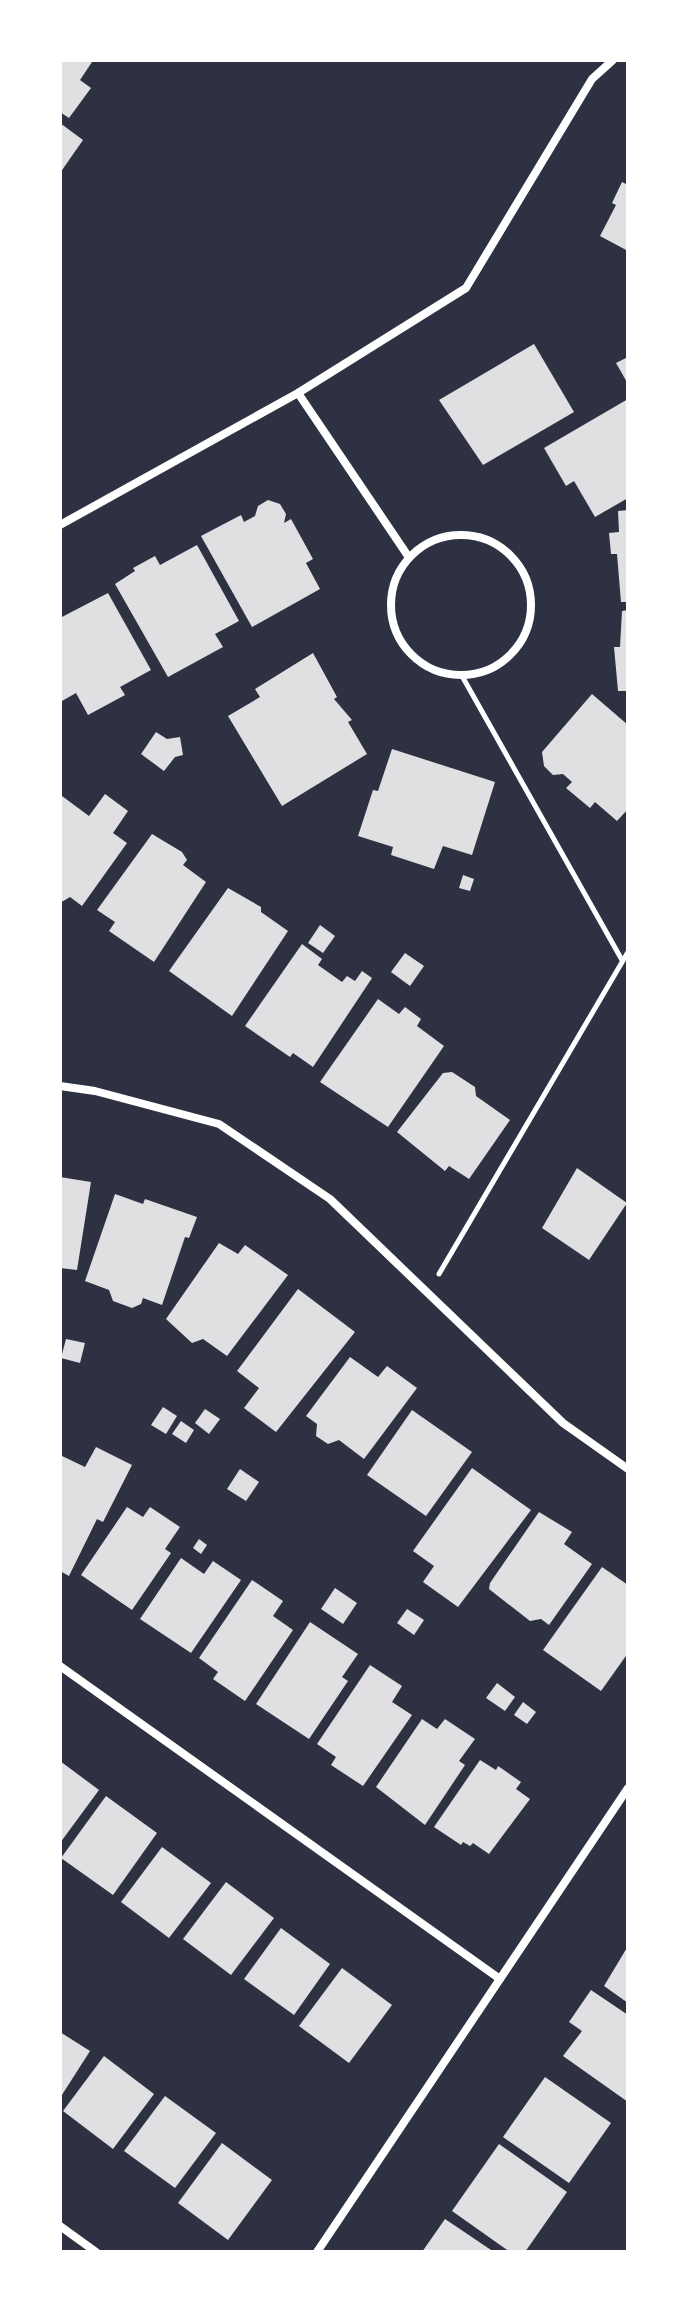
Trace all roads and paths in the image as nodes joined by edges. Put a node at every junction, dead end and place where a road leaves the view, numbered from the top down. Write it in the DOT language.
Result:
graph roads {
  1 [pos="613,60"];
  2 [pos="298,393"];
  3 [pos="60,525"];
  4 [pos="408,556"];
  5 [pos="462,676"];
  6 [pos="628,952"];
  7 [pos="622,961"];
  8 [pos="60,1086"];
  9 [pos="428,1292"];
  10 [pos="628,1469"];
  11 [pos="60,1666"];
  12 [pos="628,1788"];
  13 [pos="500,1979"];
  14 [pos="60,2226"];
  15 [pos="96,2252"];
  16 [pos="317,2252"];
  1 -- 2 [label="street"];
  2 -- 3 [label="street"];
  2 -- 4 [label="street"];
  4 -- 5 [label="street"];
  4 -- 5 [label="street"];
  5 -- 7 [label="path"];
  6 -- 7 [label="path"];
  7 -- 9 [label="path"];
  8 -- 9 [label="street"];
  9 -- 10 [label="street"];
  11 -- 13 [label="street"];
  12 -- 13 [label="street"];
  13 -- 16 [label="street"];
  14 -- 15 [label="street"];
}
